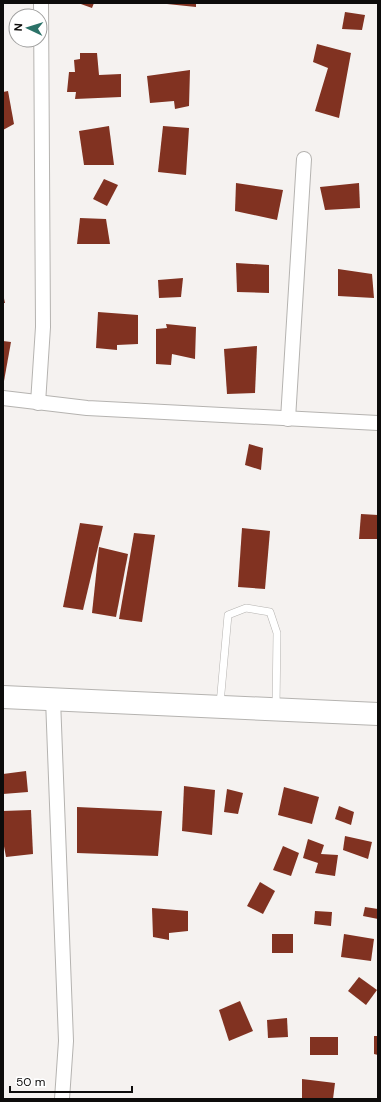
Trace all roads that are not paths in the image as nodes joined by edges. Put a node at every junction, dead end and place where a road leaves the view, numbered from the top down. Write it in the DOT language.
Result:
graph roads {
  1 [pos="41,3"];
  2 [pos="304,159"];
  3 [pos="3,398"];
  4 [pos="38,403"];
  5 [pos="288,419"];
  6 [pos="378,423"];
  7 [pos="3,697"];
  8 [pos="53,699"];
  9 [pos="220,706"];
  10 [pos="276,708"];
  11 [pos="378,714"];
  12 [pos="62,1099"];
  1 -- 4 [label="street"];
  2 -- 5 [label="street"];
  3 -- 4 [label="street"];
  4 -- 5 [label="street"];
  5 -- 6 [label="street"];
  7 -- 8 [label="main road"];
  8 -- 9 [label="main road"];
  8 -- 12 [label="street"];
  9 -- 10 [label="main road"];
  9 -- 10 [label="lane"];
  10 -- 11 [label="main road"];
}
